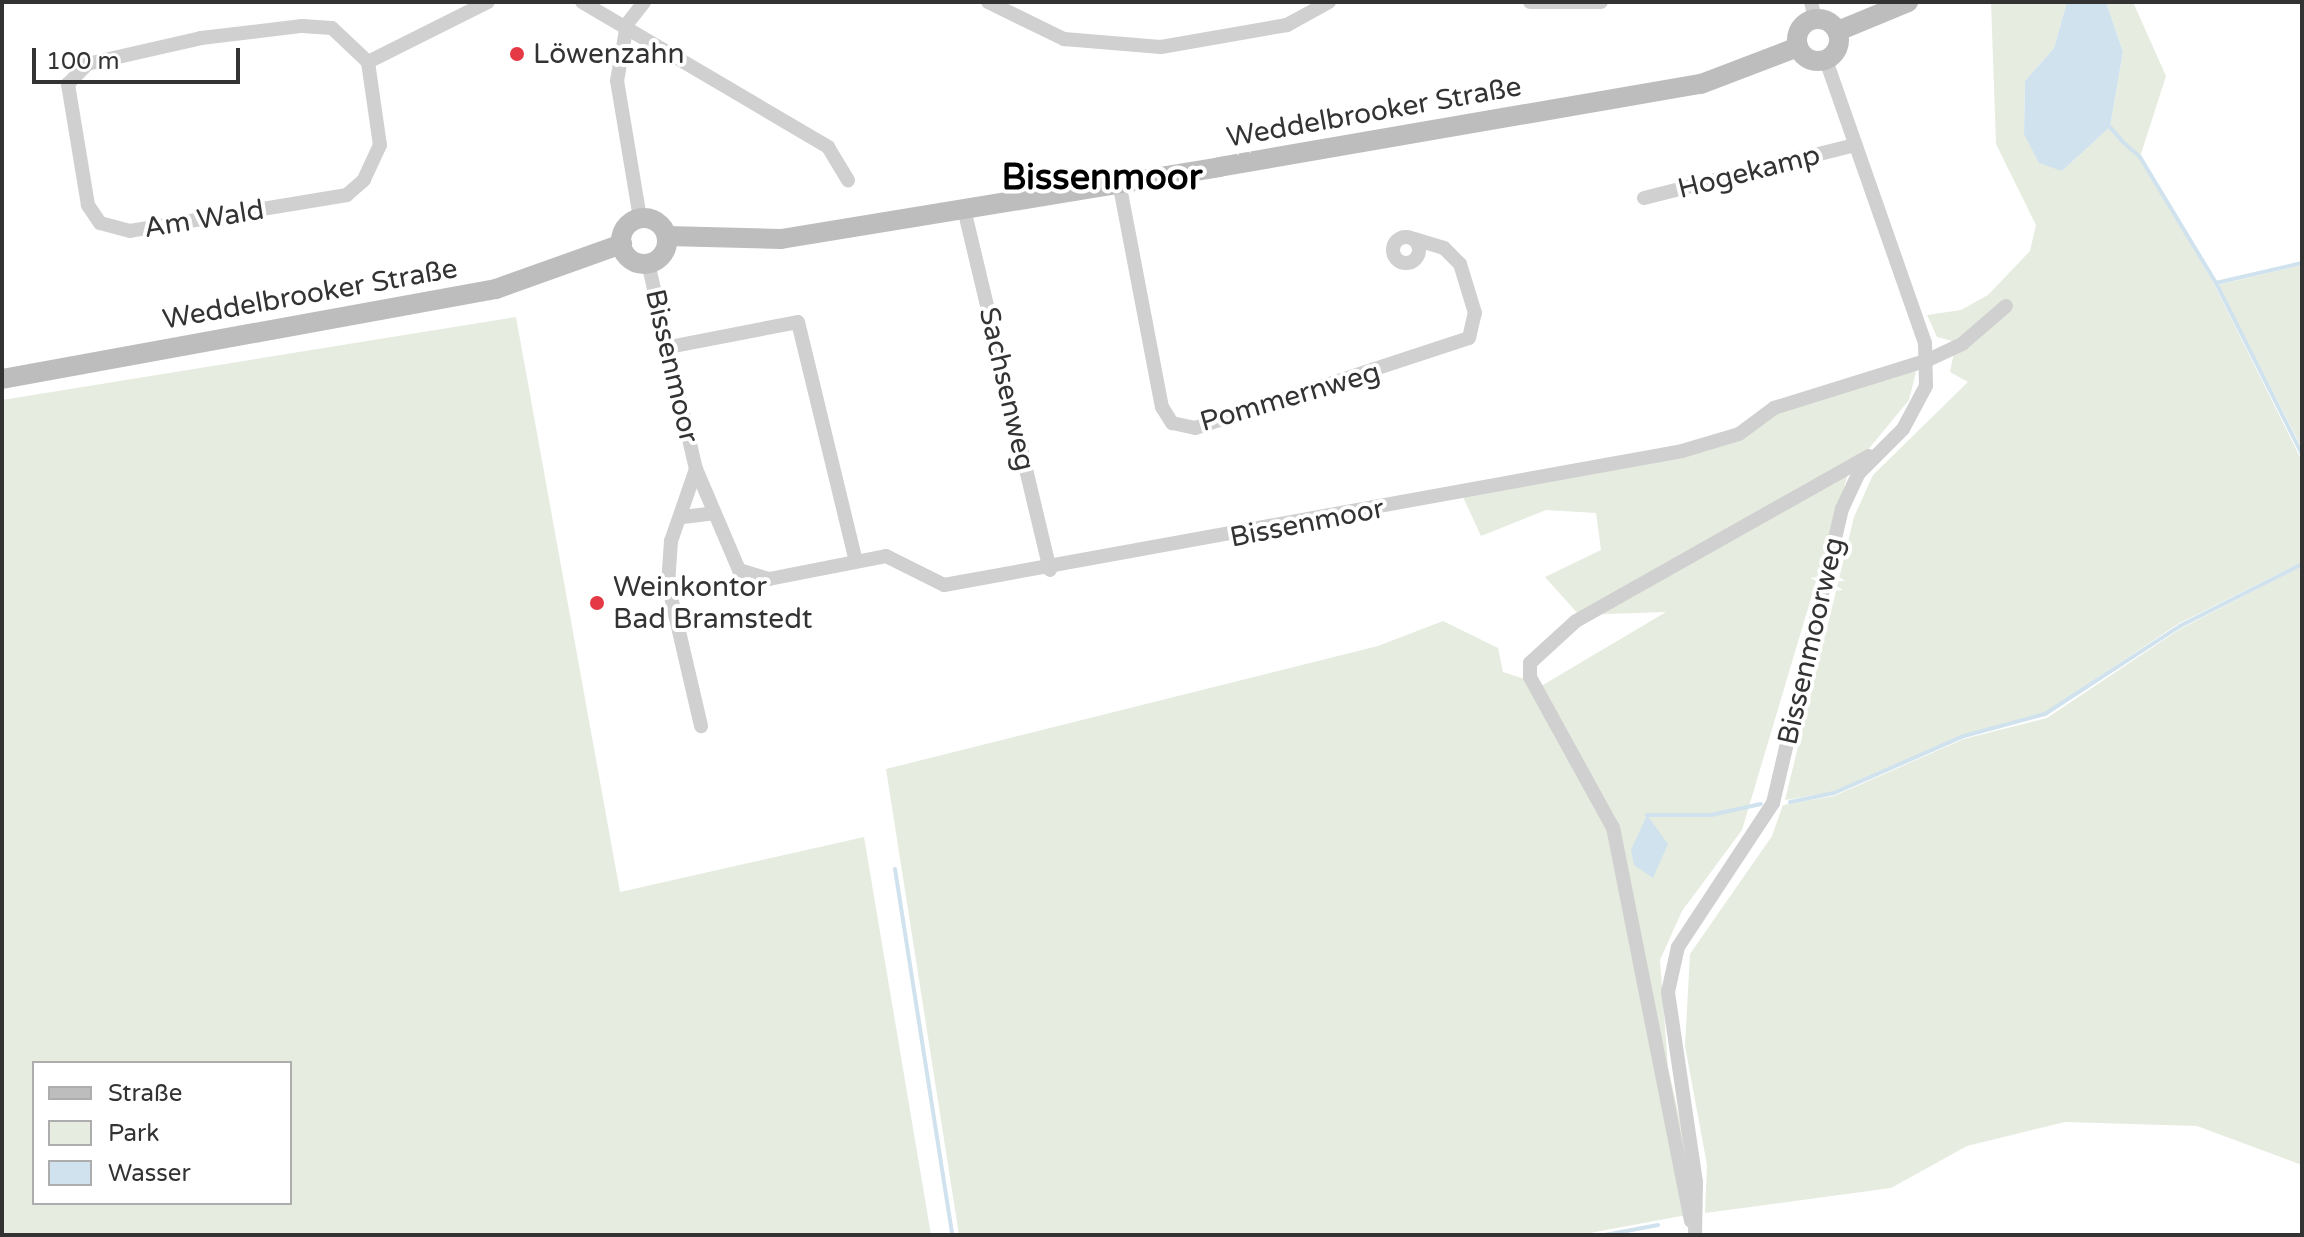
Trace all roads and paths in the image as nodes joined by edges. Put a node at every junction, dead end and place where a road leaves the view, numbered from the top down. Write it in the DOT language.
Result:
graph roads {
  1 [pos="488,2"];
  2 [pos="582,2"];
  3 [pos="644,2"];
  4 [pos="988,2"];
  5 [pos="1329,2"];
  6 [pos="1530,2"];
  7 [pos="1601,2"];
  8 [pos="1908,2"];
  9 [pos="1813,10"];
  10 [pos="627,24"];
  11 [pos="1838,31"];
  12 [pos="1798,47"];
  13 [pos="1826,60"];
  14 [pos="368,62"];
  15 [pos="1855,145"];
  16 [pos="848,180"];
  17 [pos="1119,182"];
  18 [pos="1644,198"];
  19 [pos="964,209"];
  20 [pos="640,218"];
  21 [pos="667,236"];
  22 [pos="1414,239"];
  23 [pos="622,244"];
  24 [pos="648,263"];
  25 [pos="2006,306"];
  26 [pos="669,347"];
  27 [pos="1928,360"];
  28 [pos="2,379"];
  29 [pos="1887,445"];
  30 [pos="696,469"];
  31 [pos="714,513"];
  32 [pos="683,517"];
  33 [pos="856,561"];
  34 [pos="1050,570"];
  35 [pos="701,726"];
  36 [pos="1694,1231"];
  1 -- 14 [label="street"];
  2 -- 10 [label="street"];
  3 -- 10 [label="street"];
  4 -- 5 [label="street"];
  6 -- 7 [label="street"];
  8 -- 11 [label="street"];
  9 -- 11 [label="street"];
  9 -- 12 [label="street"];
  10 -- 16 [label="street"];
  10 -- 20 [label="street"];
  11 -- 13 [label="street"];
  12 -- 13 [label="street"];
  12 -- 17 [label="street, Weddelbrooker Straße"];
  13 -- 15 [label="street"];
  14 -- 14 [label="street, Am Wald"];
  15 -- 18 [label="street, Hogekamp"];
  15 -- 27 [label="street"];
  17 -- 19 [label="street, Weddelbrooker Straße"];
  17 -- 22 [label="street, Pommernweg"];
  19 -- 21 [label="street, Weddelbrooker Straße"];
  19 -- 34 [label="street, Sachsenweg"];
  20 -- 21 [label="street"];
  20 -- 23 [label="street"];
  21 -- 24 [label="street"];
  23 -- 24 [label="street"];
  23 -- 28 [label="street, Weddelbrooker Straße"];
  24 -- 26 [label="street, Bissenmoor"];
  25 -- 27 [label="street, Bissenmoor"];
  26 -- 30 [label="street, Bissenmoor"];
  26 -- 33 [label="street"];
  27 -- 29 [label="street, Bissenmoorweg"];
  27 -- 34 [label="street, Bissenmoor"];
  29 -- 36 [label="street, Bissenmoorweg"];
  29 -- 36 [label="street"];
  30 -- 31 [label="street, Bissenmoor"];
  30 -- 32 [label="street, Bissenmoor"];
  31 -- 32 [label="street"];
  31 -- 33 [label="street, Bissenmoor"];
  32 -- 35 [label="street, Bissenmoor"];
  33 -- 34 [label="street, Bissenmoor"];
}
